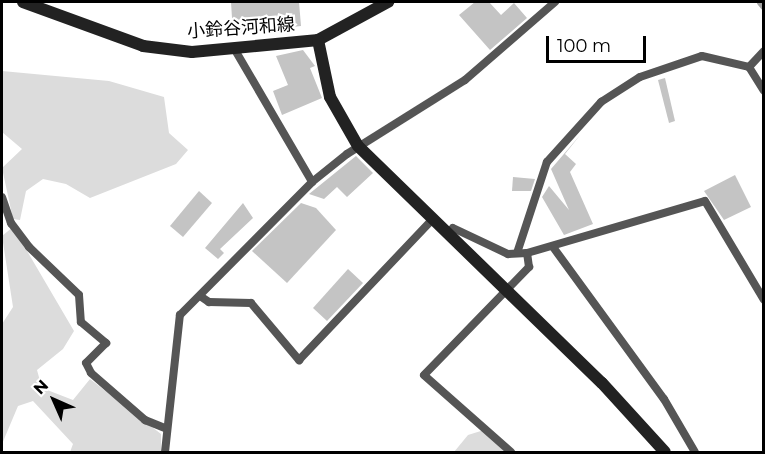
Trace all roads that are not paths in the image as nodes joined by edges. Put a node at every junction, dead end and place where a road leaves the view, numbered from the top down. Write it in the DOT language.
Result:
graph roads {
  1 [pos="23,2"];
  2 [pos="388,2"];
  3 [pos="555,2"];
  4 [pos="370,8"];
  5 [pos="318,40"];
  6 [pos="235,50"];
  7 [pos="764,51"];
  8 [pos="749,67"];
  9 [pos="764,91"];
  10 [pos="358,146"];
  11 [pos="312,182"];
  12 [pos="2,197"];
  13 [pos="432,220"];
  14 [pos="447,234"];
  15 [pos="553,247"];
  16 [pos="517,253"];
  17 [pos="527,253"];
  18 [pos="506,291"];
  19 [pos="200,296"];
  20 [pos="764,300"];
  21 [pos="165,428"];
  22 [pos="165,453"];
  23 [pos="511,453"];
  24 [pos="665,453"];
  25 [pos="695,453"];
  1 -- 6 [label="street, 小鈴谷河和線"];
  2 -- 4 [label="street, 小鈴谷河和線"];
  3 -- 10 [label="street"];
  4 -- 5 [label="street, 小鈴谷河和線"];
  5 -- 6 [label="street, 小鈴谷河和線"];
  5 -- 10 [label="street"];
  6 -- 11 [label="street"];
  7 -- 8 [label="street"];
  8 -- 9 [label="street"];
  8 -- 16 [label="street"];
  10 -- 11 [label="street"];
  10 -- 13 [label="street"];
  11 -- 19 [label="street"];
  12 -- 21 [label="street"];
  13 -- 14 [label="street"];
  13 -- 19 [label="street"];
  14 -- 16 [label="street"];
  14 -- 18 [label="street"];
  15 -- 17 [label="street"];
  15 -- 20 [label="street"];
  15 -- 25 [label="street"];
  16 -- 17 [label="street"];
  17 -- 18 [label="street"];
  18 -- 23 [label="street"];
  18 -- 24 [label="street"];
  19 -- 21 [label="street"];
  21 -- 22 [label="street"];
}
